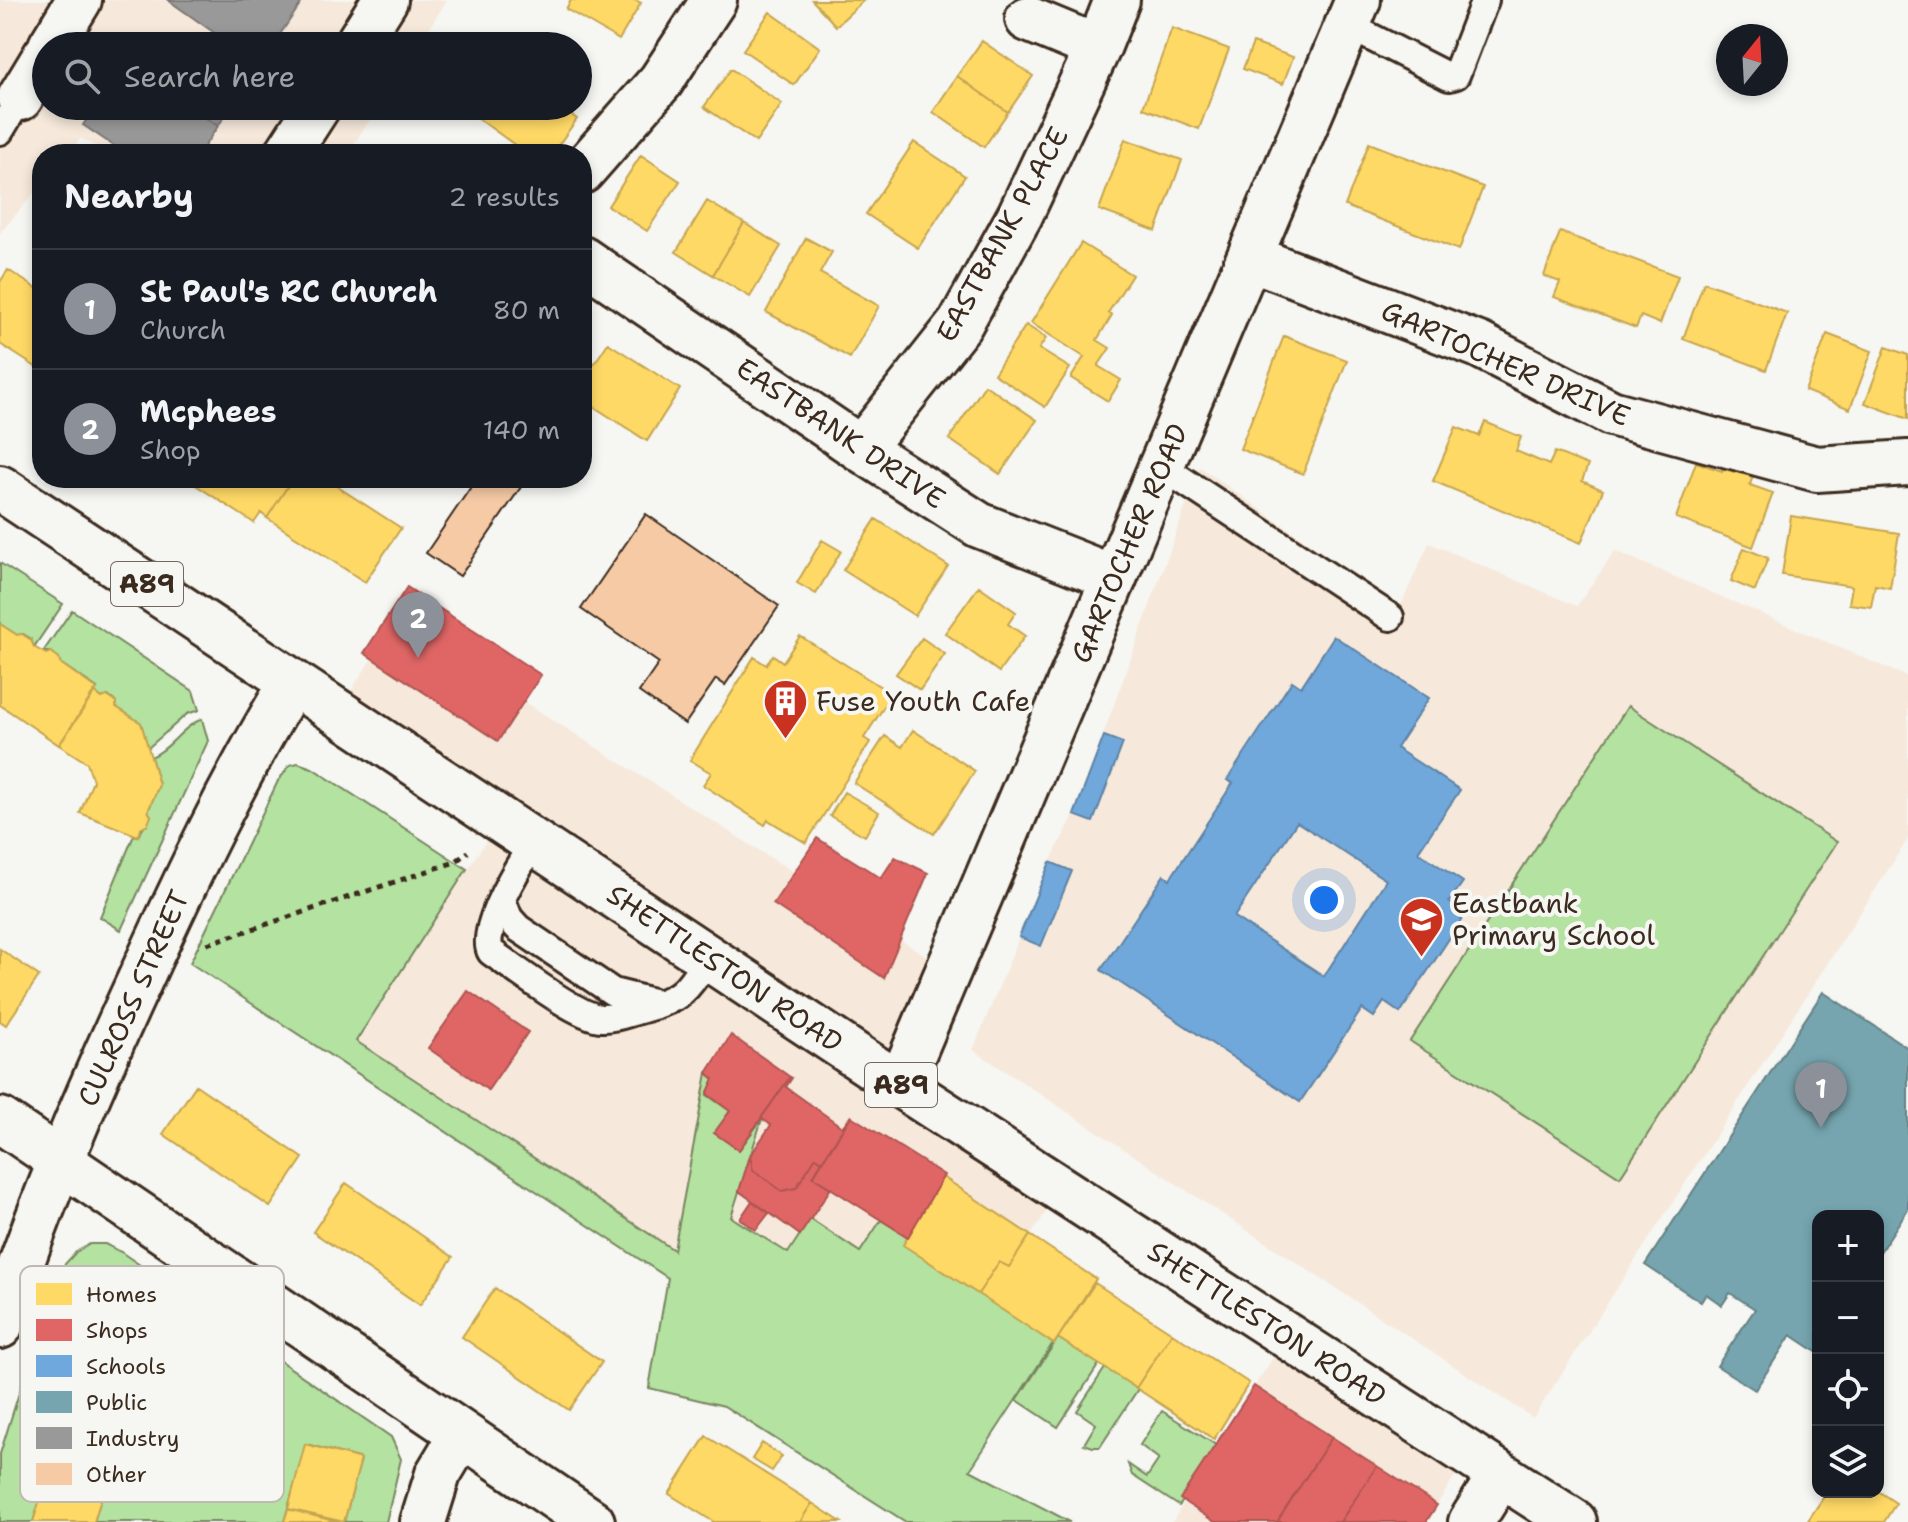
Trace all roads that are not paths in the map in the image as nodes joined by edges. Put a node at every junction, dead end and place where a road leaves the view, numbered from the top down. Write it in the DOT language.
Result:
graph roads {
  1 [pos="79,0"];
  2 [pos="385,0"];
  3 [pos="714,0"];
  4 [pos="1117,0"];
  5 [pos="1485,0"];
  6 [pos="1352,13"];
  7 [pos="1028,19"];
  8 [pos="60,32"];
  9 [pos="365,32"];
  10 [pos="1098,48"];
  11 [pos="32,78"];
  12 [pos="10,114"];
  13 [pos="309,120"];
  14 [pos="293,144"];
  15 [pos="592,160"];
  16 [pos="1251,258"];
  17 [pos="592,266"];
  18 [pos="861,449"];
  19 [pos="1908,463"];
  20 [pos="1161,466"];
  21 [pos="0,488"];
  22 [pos="1114,578"];
  23 [pos="1390,617"];
  24 [pos="292,683"];
  25 [pos="534,842"];
  26 [pos="502,900"];
  27 [pos="708,957"];
  28 [pos="661,1004"];
  29 [pos="900,1085"];
  30 [pos="0,1120"];
  31 [pos="62,1161"];
  32 [pos="23,1266"];
  33 [pos="216,1266"];
  34 [pos="20,1273"];
  35 [pos="284,1313"];
  36 [pos="0,1326"];
  37 [pos="462,1434"];
  38 [pos="1500,1476"];
  39 [pos="423,1522"];
  40 [pos="592,1522"];
  41 [pos="1471,1522"];
  42 [pos="1574,1522"];
  1 -- 8 [label="street"];
  2 -- 9 [label="street"];
  3 -- 15 [label="street"];
  4 -- 10 [label="street, EASTBANK PLACE"];
  5 -- 6 [label="lane"];
  6 -- 16 [label="street, GARTOCHER ROAD"];
  7 -- 10 [label="street"];
  10 -- 18 [label="street, EASTBANK PLACE"];
  11 -- 12 [label="street"];
  13 -- 14 [label="street"];
  16 -- 19 [label="street, GARTOCHER DRIVE"];
  16 -- 20 [label="street, GARTOCHER ROAD"];
  17 -- 18 [label="street, EASTBANK DRIVE"];
  18 -- 22 [label="street, EASTBANK DRIVE"];
  20 -- 22 [label="street, GARTOCHER ROAD"];
  20 -- 23 [label="lane"];
  21 -- 24 [label="street, SHETTLESTON ROAD / A89"];
  22 -- 29 [label="street, GARTOCHER ROAD"];
  24 -- 25 [label="street, SHETTLESTON ROAD / A89"];
  24 -- 31 [label="street, CULROSS STREET"];
  25 -- 26 [label="lane"];
  25 -- 27 [label="street, SHETTLESTON ROAD / A89"];
  26 -- 28 [label="lane"];
  26 -- 28 [label="lane"];
  27 -- 28 [label="lane"];
  27 -- 29 [label="street, SHETTLESTON ROAD / A89"];
  29 -- 38 [label="street, SHETTLESTON ROAD / A89"];
  30 -- 31 [label="street"];
  31 -- 32 [label="street, CULROSS STREET"];
  31 -- 33 [label="street"];
  34 -- 36 [label="street, CULROSS STREET"];
  35 -- 37 [label="street"];
  37 -- 39 [label="street"];
  37 -- 40 [label="street"];
  38 -- 41 [label="street"];
  38 -- 42 [label="street, SHETTLESTON ROAD / A89"];
}
